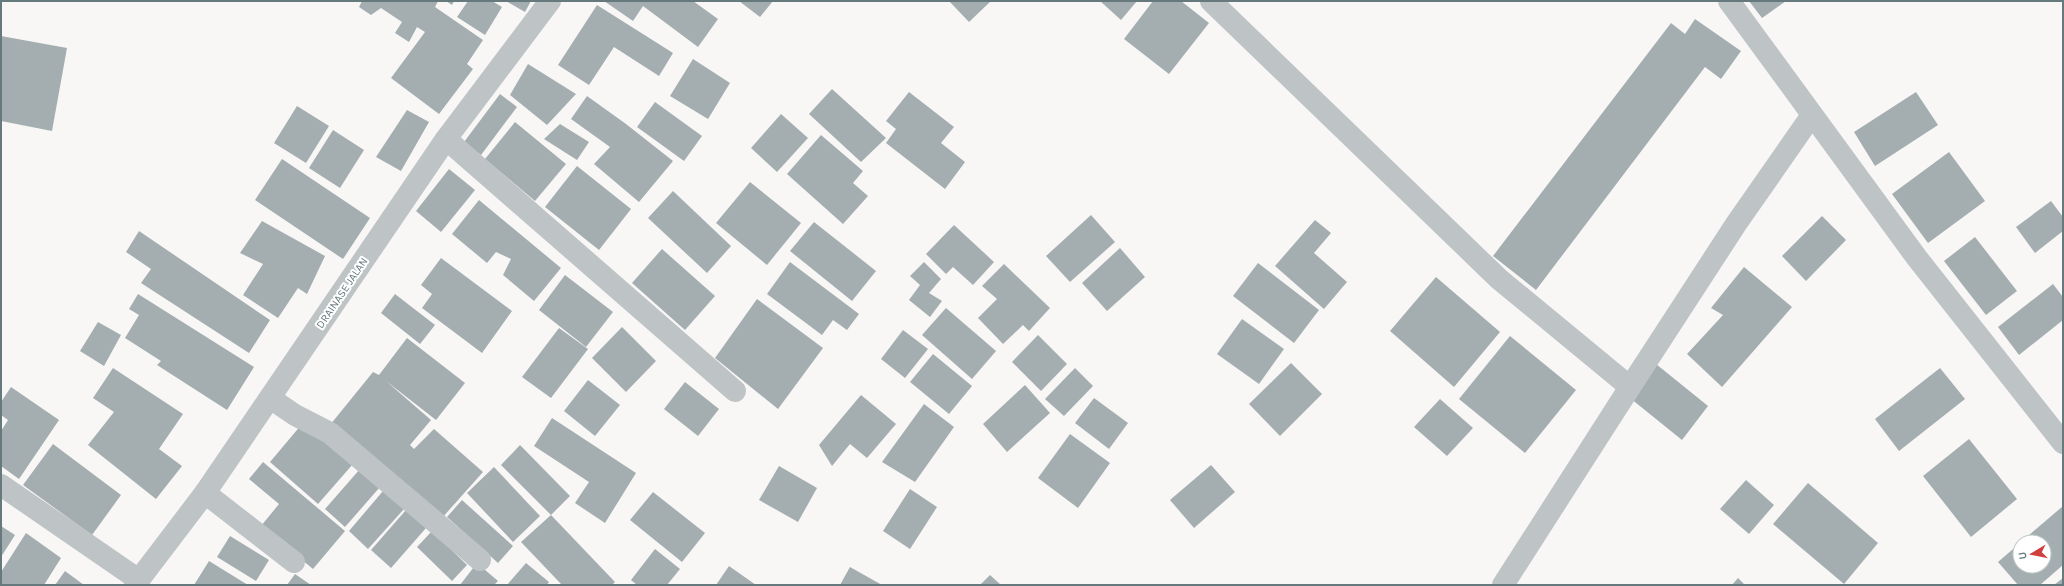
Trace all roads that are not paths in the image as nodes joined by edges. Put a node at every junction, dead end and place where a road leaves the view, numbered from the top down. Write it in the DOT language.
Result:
graph roads {
  1 [pos="550,1"];
  2 [pos="1211,1"];
  3 [pos="1729,1"];
  4 [pos="1812,115"];
  5 [pos="446,139"];
  6 [pos="1630,387"];
  7 [pos="735,392"];
  8 [pos="270,398"];
  9 [pos="2063,443"];
  10 [pos="1,485"];
  11 [pos="205,493"];
  12 [pos="480,560"];
  13 [pos="294,562"];
  14 [pos="137,582"];
  15 [pos="1503,585"];
  1 -- 5 [label="street, DRAINASE JALAN"];
  2 -- 6 [label="street"];
  3 -- 4 [label="street"];
  4 -- 6 [label="street"];
  4 -- 9 [label="street"];
  5 -- 7 [label="street"];
  5 -- 8 [label="street, DRAINASE JALAN"];
  6 -- 15 [label="street"];
  8 -- 11 [label="street, DRAINASE JALAN"];
  8 -- 12 [label="street"];
  10 -- 14 [label="street"];
  11 -- 13 [label="street"];
  11 -- 14 [label="street, DRAINASE JALAN"];
}
